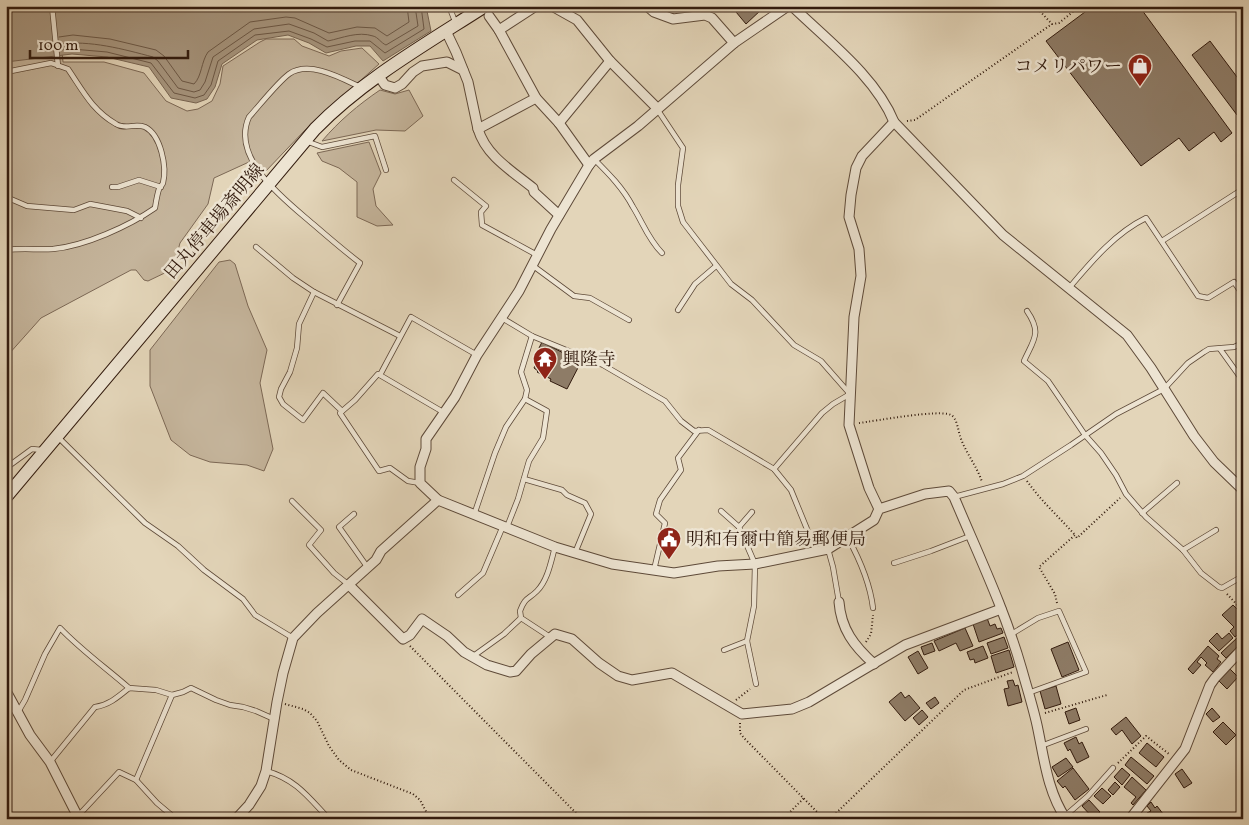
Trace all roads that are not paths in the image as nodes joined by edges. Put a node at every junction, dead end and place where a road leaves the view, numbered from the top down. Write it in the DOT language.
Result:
graph roads {
  1 [pos="52,6"];
  2 [pos="449,6"];
  3 [pos="536,6"];
  4 [pos="552,6"];
  5 [pos="647,6"];
  6 [pos="788,6"];
  7 [pos="792,6"];
  8 [pos="487,11"];
  9 [pos="451,28"];
  10 [pos="499,30"];
  11 [pos="734,43"];
  12 [pos="610,62"];
  13 [pos="58,66"];
  14 [pos="463,70"];
  15 [pos="6,72"];
  16 [pos="378,75"];
  17 [pos="361,87"];
  18 [pos="536,98"];
  19 [pos="657,108"];
  20 [pos="894,122"];
  21 [pos="559,123"];
  22 [pos="478,129"];
  23 [pos="304,141"];
  24 [pos="592,162"];
  25 [pos="386,170"];
  26 [pos="454,180"];
  27 [pos="269,184"];
  28 [pos="161,186"];
  29 [pos="112,187"];
  30 [pos="1243,189"];
  31 [pos="6,197"];
  32 [pos="559,215"];
  33 [pos="141,218"];
  34 [pos="1162,241"];
  35 [pos="256,247"];
  36 [pos="6,250"];
  37 [pos="662,253"];
  38 [pos="538,255"];
  39 [pos="532,265"];
  40 [pos="716,266"];
  41 [pos="1068,288"];
  42 [pos="314,292"];
  43 [pos="1243,295"];
  44 [pos="337,305"];
  45 [pos="678,310"];
  46 [pos="1027,310"];
  47 [pos="502,318"];
  48 [pos="629,320"];
  49 [pos="400,336"];
  50 [pos="532,336"];
  51 [pos="1243,342"];
  52 [pos="1220,349"];
  53 [pos="477,355"];
  54 [pos="380,375"];
  55 [pos="1243,381"];
  56 [pos="1164,390"];
  57 [pos="850,394"];
  58 [pos="525,399"];
  59 [pos="342,411"];
  60 [pos="443,412"];
  61 [pos="699,430"];
  62 [pos="1085,435"];
  63 [pos="57,436"];
  64 [pos="46,450"];
  65 [pos="6,468"];
  66 [pos="774,468"];
  67 [pos="524,479"];
  68 [pos="420,483"];
  69 [pos="1178,483"];
  70 [pos="1243,490"];
  71 [pos="6,497"];
  72 [pos="954,497"];
  73 [pos="438,500"];
  74 [pos="292,501"];
  75 [pos="879,509"];
  76 [pos="721,511"];
  77 [pos="752,512"];
  78 [pos="1142,513"];
  79 [pos="354,514"];
  80 [pos="474,515"];
  81 [pos="739,526"];
  82 [pos="505,527"];
  83 [pos="1216,530"];
  84 [pos="970,536"];
  85 [pos="848,538"];
  86 [pos="555,547"];
  87 [pos="828,549"];
  88 [pos="1183,550"];
  89 [pos="816,552"];
  90 [pos="575,553"];
  91 [pos="894,563"];
  92 [pos="755,564"];
  93 [pos="368,568"];
  94 [pos="654,570"];
  95 [pos="1243,576"];
  96 [pos="349,585"];
  97 [pos="458,595"];
  98 [pos="839,602"];
  99 [pos="873,608"];
  100 [pos="1001,609"];
  101 [pos="521,618"];
  102 [pos="1010,635"];
  103 [pos="293,638"];
  104 [pos="552,638"];
  105 [pos="747,641"];
  106 [pos="1243,648"];
  107 [pos="724,650"];
  108 [pos="472,657"];
  109 [pos="874,664"];
  110 [pos="756,684"];
  111 [pos="129,688"];
  112 [pos="6,691"];
  113 [pos="1028,693"];
  114 [pos="172,695"];
  115 [pos="17,712"];
  116 [pos="274,719"];
  117 [pos="1086,729"];
  118 [pos="1040,746"];
  119 [pos="50,762"];
  120 [pos="1113,768"];
  121 [pos="266,770"];
  122 [pos="136,780"];
  123 [pos="1066,817"];
  124 [pos="78,818"];
  125 [pos="239,818"];
  126 [pos="176,819"];
  127 [pos="329,819"];
  128 [pos="1130,819"];
  1 -- 13 [label="lane"];
  2 -- 9 [label="lane"];
  3 -- 10 [label="street"];
  4 -- 12 [label="street"];
  5 -- 11 [label="street"];
  6 -- 11 [label="street"];
  7 -- 20 [label="street"];
  8 -- 9 [label="main road, 田丸停車場斎明線"];
  8 -- 10 [label="street"];
  9 -- 14 [label="street"];
  9 -- 16 [label="main road, 田丸停車場斎明線"];
  10 -- 18 [label="street"];
  11 -- 19 [label="street"];
  12 -- 19 [label="street"];
  12 -- 21 [label="street"];
  13 -- 15 [label="lane"];
  13 -- 28 [label="lane"];
  14 -- 16 [label="street"];
  14 -- 22 [label="street"];
  16 -- 17 [label="main road, 田丸停車場斎明線"];
  17 -- 23 [label="main road, 田丸停車場斎明線"];
  17 -- 27 [label="lane"];
  18 -- 21 [label="street"];
  18 -- 22 [label="street"];
  19 -- 24 [label="street"];
  19 -- 40 [label="lane"];
  20 -- 41 [label="street"];
  20 -- 57 [label="street"];
  21 -- 24 [label="street"];
  22 -- 32 [label="street"];
  23 -- 25 [label="lane"];
  23 -- 27 [label="main road, 田丸停車場斎明線"];
  24 -- 32 [label="street"];
  24 -- 37 [label="lane"];
  26 -- 38 [label="lane"];
  27 -- 44 [label="lane"];
  27 -- 63 [label="main road, 田丸停車場斎明線"];
  28 -- 29 [label="lane"];
  28 -- 33 [label="lane"];
  30 -- 34 [label="lane"];
  31 -- 33 [label="lane"];
  32 -- 38 [label="street"];
  33 -- 36 [label="lane"];
  34 -- 41 [label="lane"];
  34 -- 43 [label="lane"];
  35 -- 42 [label="lane"];
  38 -- 39 [label="street"];
  39 -- 47 [label="street"];
  39 -- 48 [label="lane"];
  40 -- 45 [label="lane"];
  40 -- 57 [label="lane"];
  41 -- 56 [label="street"];
  42 -- 44 [label="lane"];
  42 -- 59 [label="lane"];
  44 -- 49 [label="lane"];
  46 -- 62 [label="lane"];
  47 -- 50 [label="lane"];
  47 -- 53 [label="street"];
  49 -- 53 [label="lane"];
  49 -- 54 [label="lane"];
  50 -- 58 [label="lane"];
  50 -- 61 [label="lane"];
  51 -- 52 [label="lane"];
  52 -- 55 [label="lane"];
  52 -- 56 [label="lane"];
  53 -- 60 [label="street"];
  54 -- 59 [label="lane"];
  54 -- 60 [label="lane"];
  56 -- 62 [label="lane"];
  56 -- 70 [label="street"];
  57 -- 66 [label="lane"];
  57 -- 75 [label="street"];
  58 -- 67 [label="lane"];
  58 -- 80 [label="lane"];
  59 -- 68 [label="lane"];
  60 -- 68 [label="street"];
  61 -- 66 [label="lane"];
  61 -- 94 [label="lane"];
  62 -- 72 [label="lane"];
  62 -- 78 [label="lane"];
  63 -- 64 [label="main road, 田丸停車場斎明線"];
  63 -- 103 [label="lane"];
  64 -- 65 [label="lane"];
  64 -- 71 [label="main road, 田丸停車場斎明線"];
  66 -- 89 [label="lane"];
  67 -- 82 [label="lane"];
  67 -- 90 [label="lane"];
  68 -- 73 [label="street"];
  69 -- 78 [label="lane"];
  72 -- 75 [label="street"];
  72 -- 84 [label="street"];
  73 -- 80 [label="street"];
  73 -- 93 [label="street"];
  74 -- 96 [label="lane"];
  75 -- 85 [label="street"];
  76 -- 81 [label="lane"];
  77 -- 81 [label="lane"];
  78 -- 88 [label="lane"];
  79 -- 93 [label="lane"];
  80 -- 82 [label="street"];
  81 -- 92 [label="lane"];
  82 -- 86 [label="street"];
  82 -- 97 [label="lane"];
  83 -- 88 [label="lane"];
  84 -- 91 [label="lane"];
  84 -- 100 [label="street"];
  85 -- 87 [label="street"];
  85 -- 99 [label="lane"];
  86 -- 90 [label="street"];
  86 -- 101 [label="lane"];
  87 -- 89 [label="street"];
  87 -- 98 [label="lane"];
  88 -- 95 [label="lane"];
  89 -- 92 [label="street"];
  90 -- 94 [label="street"];
  92 -- 94 [label="street"];
  92 -- 105 [label="lane"];
  93 -- 96 [label="street"];
  96 -- 103 [label="street"];
  96 -- 108 [label="street"];
  98 -- 109 [label="street"];
  100 -- 102 [label="street"];
  100 -- 109 [label="street"];
  101 -- 104 [label="lane"];
  101 -- 108 [label="lane"];
  102 -- 113 [label="street"];
  102 -- 113 [label="lane"];
  103 -- 116 [label="street"];
  104 -- 108 [label="street"];
  104 -- 109 [label="street"];
  105 -- 107 [label="lane"];
  105 -- 110 [label="lane"];
  106 -- 128 [label="street"];
  111 -- 114 [label="lane"];
  111 -- 115 [label="lane"];
  111 -- 119 [label="lane"];
  112 -- 115 [label="street"];
  113 -- 118 [label="street"];
  114 -- 116 [label="lane"];
  114 -- 122 [label="lane"];
  115 -- 119 [label="street"];
  116 -- 121 [label="street"];
  117 -- 118 [label="lane"];
  118 -- 123 [label="street"];
  119 -- 124 [label="street"];
  120 -- 123 [label="lane"];
  121 -- 125 [label="street"];
  121 -- 127 [label="lane"];
  122 -- 124 [label="lane"];
  122 -- 126 [label="lane"];
}
